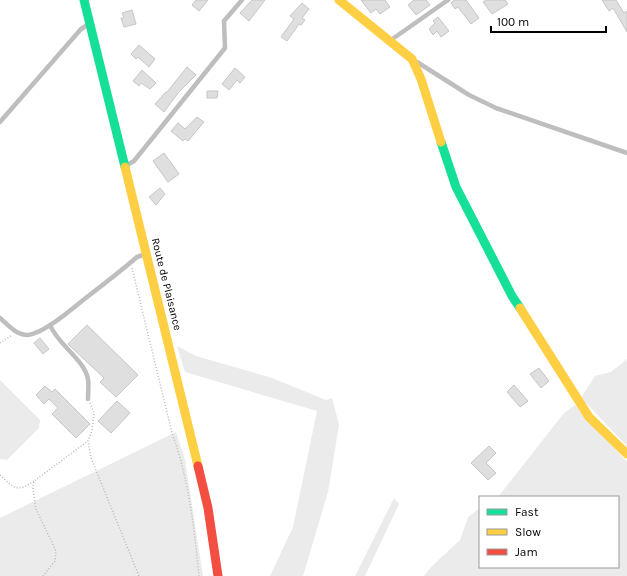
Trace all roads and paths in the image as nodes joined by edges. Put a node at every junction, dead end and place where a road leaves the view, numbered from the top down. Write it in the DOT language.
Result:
graph roads {
  1 [pos="84,0"];
  2 [pos="242,0"];
  3 [pos="339,0"];
  4 [pos="448,0"];
  5 [pos="90,23"];
  6 [pos="390,41"];
  7 [pos="412,59"];
  8 [pos="0,122"];
  9 [pos="627,153"];
  10 [pos="125,166"];
  11 [pos="147,254"];
  12 [pos="131,263"];
  13 [pos="0,318"];
  14 [pos="50,325"];
  15 [pos="16,332"];
  16 [pos="0,343"];
  17 [pos="88,399"];
  18 [pos="88,441"];
  19 [pos="627,454"];
  20 [pos="0,475"];
  21 [pos="34,481"];
  22 [pos="43,576"];
  23 [pos="139,576"];
  24 [pos="199,576"];
  25 [pos="218,576"];
  1 -- 5 [label="main road, Route de Plaisance"];
  2 -- 10 [label="lane"];
  3 -- 6 [label="main road"];
  4 -- 6 [label="lane"];
  5 -- 8 [label="lane"];
  5 -- 10 [label="main road, Route de Plaisance"];
  6 -- 7 [label="main road"];
  7 -- 9 [label="lane"];
  7 -- 19 [label="main road"];
  10 -- 11 [label="main road, Route de Plaisance"];
  11 -- 12 [label="lane"];
  11 -- 25 [label="main road, Route de Plaisance"];
  12 -- 14 [label="lane"];
  12 -- 24 [label="path"];
  13 -- 15 [label="lane"];
  14 -- 15 [label="lane"];
  14 -- 17 [label="lane"];
  15 -- 16 [label="path"];
  17 -- 18 [label="path"];
  18 -- 21 [label="path"];
  18 -- 23 [label="path"];
  20 -- 21 [label="path"];
  21 -- 22 [label="path"];
}
